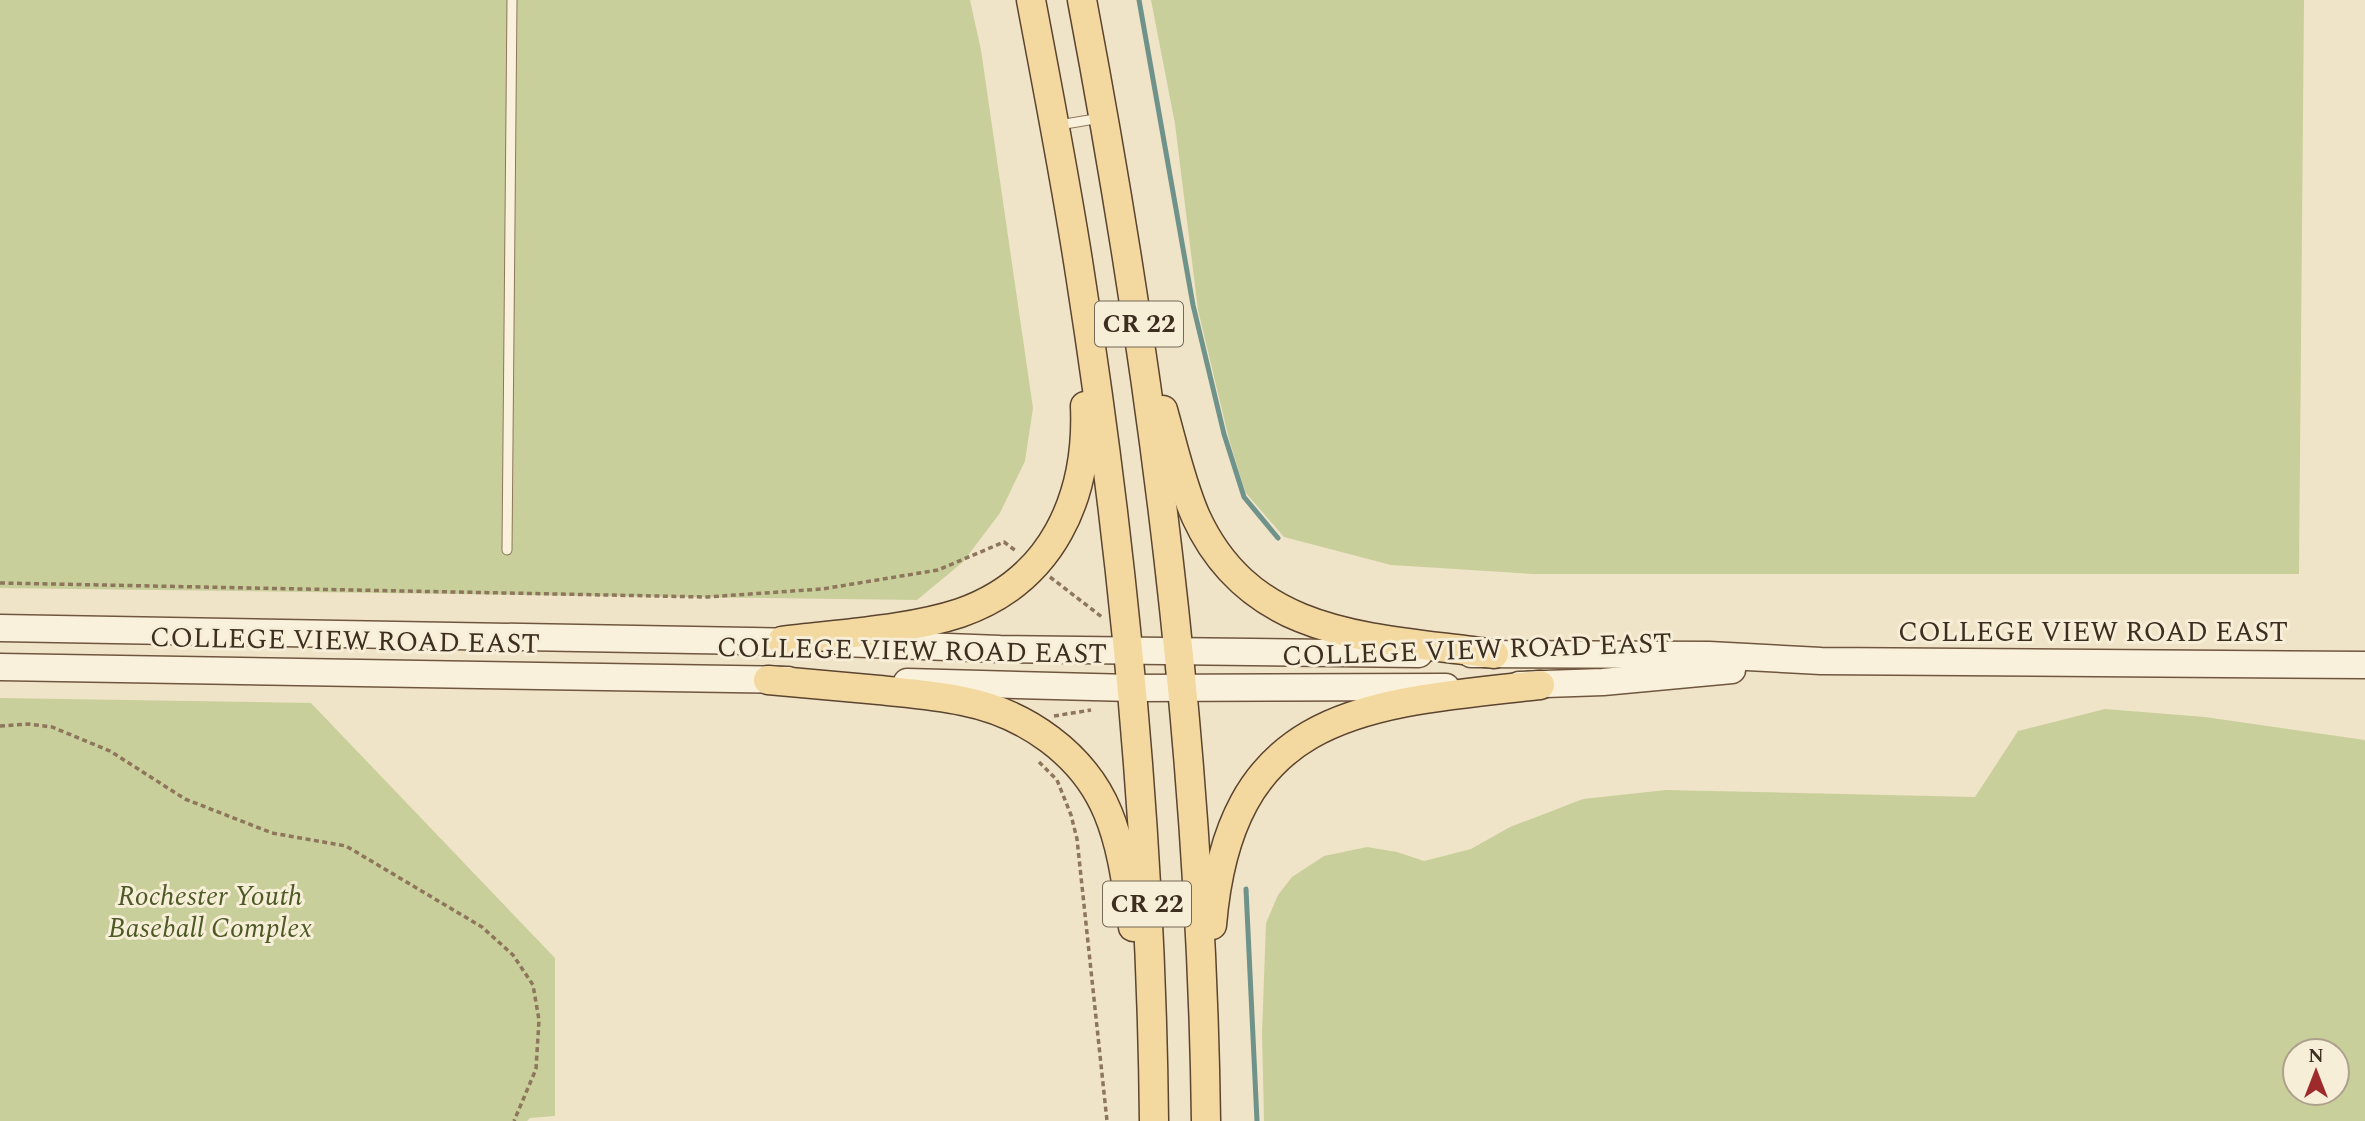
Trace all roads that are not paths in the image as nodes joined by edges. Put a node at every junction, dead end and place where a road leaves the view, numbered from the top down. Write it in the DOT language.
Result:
graph roads {
  1 [pos="512,0"];
  2 [pos="1031,0"];
  3 [pos="1082,0"];
  4 [pos="1104,117"];
  5 [pos="1054,126"];
  6 [pos="1080,270"];
  7 [pos="1139,323"];
  8 [pos="507,550"];
  9 [pos="0,628"];
  10 [pos="782,641"];
  11 [pos="1128,650"];
  12 [pos="1179,651"];
  13 [pos="1494,654"];
  14 [pos="1821,662"];
  15 [pos="2365,666"];
  16 [pos="0,667"];
  17 [pos="768,680"];
  18 [pos="1539,685"];
  19 [pos="1131,688"];
  20 [pos="1182,688"];
  21 [pos="1152,1061"];
  22 [pos="1205,1071"];
  23 [pos="1154,1121"];
  24 [pos="1206,1121"];
  1 -- 8 [label="lane"];
  2 -- 5 [label="main road, CR 22"];
  3 -- 4 [label="main road, CR 22"];
  4 -- 5 [label="lane"];
  4 -- 7 [label="main road, CR 22"];
  5 -- 6 [label="main road, CR 22"];
  6 -- 10 [label="main road"];
  6 -- 11 [label="main road, CR 22"];
  7 -- 12 [label="main road, CR 22"];
  7 -- 13 [label="main road"];
  9 -- 10 [label="main road, COLLEGE VIEW ROAD EAST"];
  10 -- 11 [label="main road, COLLEGE VIEW ROAD EAST"];
  11 -- 12 [label="main road, COLLEGE VIEW ROAD EAST"];
  11 -- 19 [label="main road, CR 22"];
  12 -- 13 [label="main road, COLLEGE VIEW ROAD EAST"];
  12 -- 20 [label="main road, CR 22"];
  13 -- 14 [label="main road, COLLEGE VIEW ROAD EAST"];
  14 -- 15 [label="main road, COLLEGE VIEW ROAD EAST"];
  14 -- 18 [label="main road, COLLEGE VIEW ROAD EAST"];
  16 -- 17 [label="main road, COLLEGE VIEW ROAD EAST"];
  17 -- 19 [label="main road, COLLEGE VIEW ROAD EAST"];
  17 -- 21 [label="main road"];
  18 -- 20 [label="main road, COLLEGE VIEW ROAD EAST"];
  18 -- 22 [label="main road"];
  19 -- 20 [label="main road, COLLEGE VIEW ROAD EAST"];
  19 -- 21 [label="main road, CR 22"];
  20 -- 22 [label="main road, CR 22"];
  21 -- 23 [label="main road, CR 22"];
  22 -- 24 [label="main road, CR 22"];
}
